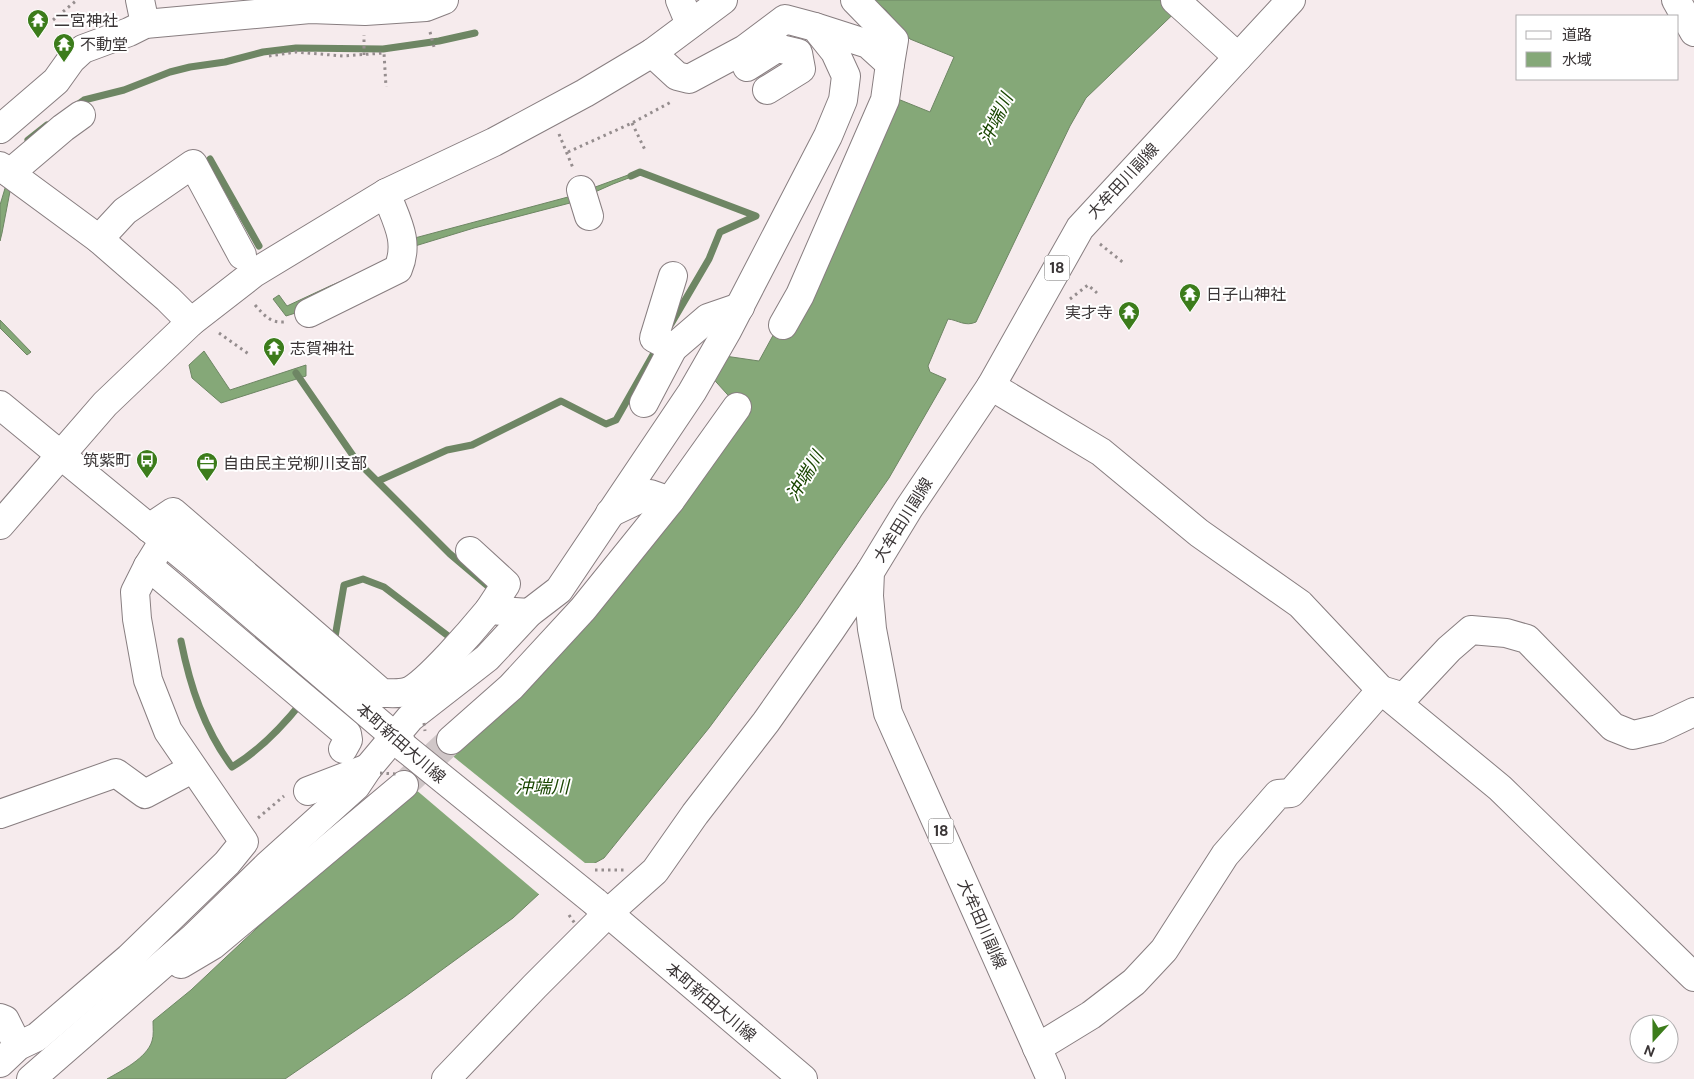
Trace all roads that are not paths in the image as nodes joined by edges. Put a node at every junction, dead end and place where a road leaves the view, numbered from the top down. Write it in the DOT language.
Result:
graph roads {
  1 [pos="443,0"];
  2 [pos="723,0"];
  3 [pos="855,0"];
  4 [pos="1176,0"];
  5 [pos="1290,0"];
  6 [pos="1676,0"];
  7 [pos="142,12"];
  8 [pos="685,12"];
  9 [pos="815,27"];
  10 [pos="1694,32"];
  11 [pos="652,53"];
  12 [pos="1238,57"];
  13 [pos="890,64"];
  14 [pos="710,68"];
  15 [pos="767,90"];
  16 [pos="81,115"];
  17 [pos="0,129"];
  18 [pos="5,170"];
  19 [pos="581,190"];
  20 [pos="386,193"];
  21 [pos="589,216"];
  22 [pos="99,240"];
  23 [pos="242,255"];
  24 [pos="673,276"];
  25 [pos="740,306"];
  26 [pos="309,313"];
  27 [pos="192,322"];
  28 [pos="783,325"];
  29 [pos="663,343"];
  30 [pos="991,386"];
  31 [pos="644,403"];
  32 [pos="0,405"];
  33 [pos="737,407"];
  34 [pos="60,456"];
  35 [pos="670,501"];
  36 [pos="610,513"];
  37 [pos="0,525"];
  38 [pos="156,534"];
  39 [pos="470,551"];
  40 [pos="148,566"];
  41 [pos="870,572"];
  42 [pos="489,610"];
  43 [pos="583,610"];
  44 [pos="529,613"];
  45 [pos="488,658"];
  46 [pos="1381,690"];
  47 [pos="1694,712"];
  48 [pos="451,740"];
  49 [pos="400,742"];
  50 [pos="343,749"];
  51 [pos="368,768"];
  52 [pos="192,769"];
  53 [pos="404,785"];
  54 [pos="308,791"];
  55 [pos="0,814"];
  56 [pos="227,863"];
  57 [pos="602,907"];
  58 [pos="194,937"];
  59 [pos="160,967"];
  60 [pos="1694,977"];
  61 [pos="0,1018"];
  62 [pos="1037,1048"];
  63 [pos="10,1054"];
  64 [pos="33,1077"];
  65 [pos="446,1079"];
  66 [pos="803,1079"];
  67 [pos="1050,1079"];
  1 -- 7 [label="street"];
  2 -- 8 [label="street"];
  3 -- 13 [label="street"];
  4 -- 12 [label="street"];
  5 -- 12 [label="street, 大牟田川副線 / 18"];
  6 -- 10 [label="street"];
  7 -- 17 [label="street"];
  8 -- 11 [label="street"];
  9 -- 13 [label="street"];
  9 -- 14 [label="street"];
  9 -- 25 [label="street"];
  11 -- 14 [label="street"];
  11 -- 20 [label="street"];
  12 -- 30 [label="street, 大牟田川副線 / 18"];
  13 -- 28 [label="street"];
  14 -- 15 [label="street"];
  16 -- 18 [label="street"];
  18 -- 22 [label="street"];
  19 -- 21 [label="street"];
  20 -- 26 [label="street"];
  20 -- 27 [label="street"];
  22 -- 23 [label="street"];
  22 -- 27 [label="street"];
  24 -- 29 [label="street"];
  25 -- 29 [label="street"];
  25 -- 36 [label="street"];
  27 -- 34 [label="street"];
  29 -- 31 [label="street"];
  30 -- 41 [label="street, 大牟田川副線 / 18"];
  30 -- 46 [label="street"];
  32 -- 34 [label="street, 本町新田大川線"];
  33 -- 35 [label="street"];
  34 -- 37 [label="street"];
  34 -- 38 [label="street, 本町新田大川線"];
  35 -- 36 [label="street"];
  35 -- 43 [label="street"];
  36 -- 44 [label="street"];
  38 -- 40 [label="street"];
  38 -- 42 [label="street"];
  38 -- 49 [label="street, 本町新田大川線"];
  39 -- 42 [label="street"];
  40 -- 50 [label="street"];
  40 -- 52 [label="street"];
  41 -- 57 [label="street"];
  41 -- 62 [label="street, 大牟田川副線 / 18"];
  42 -- 44 [label="street"];
  43 -- 45 [label="street"];
  43 -- 48 [label="street"];
  44 -- 45 [label="street"];
  45 -- 49 [label="street"];
  46 -- 47 [label="street"];
  46 -- 60 [label="street"];
  46 -- 62 [label="street"];
  49 -- 51 [label="street"];
  49 -- 57 [label="street, 本町新田大川線, bridge"];
  51 -- 54 [label="street"];
  51 -- 58 [label="street"];
  52 -- 55 [label="street"];
  52 -- 56 [label="street"];
  53 -- 59 [label="street"];
  56 -- 58 [label="street"];
  56 -- 63 [label="street"];
  57 -- 65 [label="street"];
  57 -- 66 [label="street, 本町新田大川線"];
  58 -- 59 [label="street"];
  59 -- 64 [label="street"];
  61 -- 63 [label="street"];
  62 -- 67 [label="street, 大牟田川副線 / 18"];
  63 -- 64 [label="street"];
}
